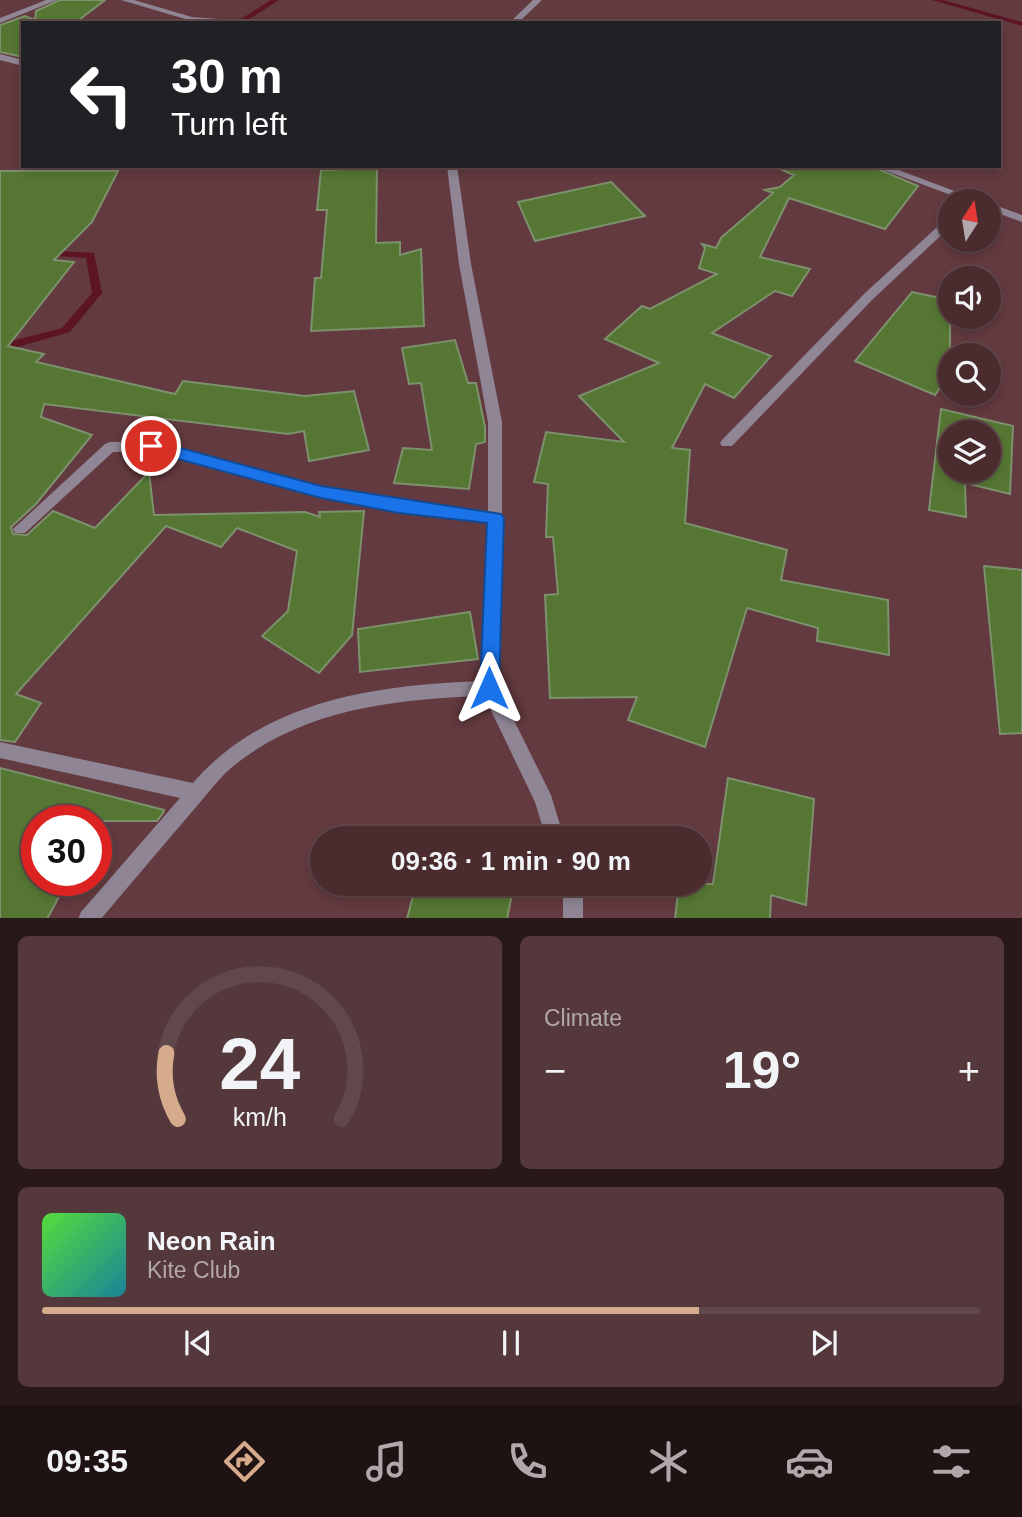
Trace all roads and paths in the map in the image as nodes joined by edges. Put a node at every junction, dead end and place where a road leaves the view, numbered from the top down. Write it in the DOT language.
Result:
graph roads {
  1 [pos="25,0"];
  2 [pos="125,0"];
  3 [pos="538,0"];
  4 [pos="50,1"];
  5 [pos="0,21"];
  6 [pos="229,21"];
  7 [pos="515,21"];
  8 [pos="0,57"];
  9 [pos="21,62"];
  10 [pos="452,168"];
  11 [pos="884,168"];
  12 [pos="942,189"];
  13 [pos="1001,211"];
  14 [pos="1022,219"];
  15 [pos="938,232"];
  16 [pos="727,443"];
  17 [pos="495,518"];
  18 [pos="20,529"];
  19 [pos="489,688"];
  20 [pos="0,750"];
  21 [pos="197,793"];
  22 [pos="551,826"];
  23 [pos="573,896"];
  24 [pos="89,918"];
  25 [pos="573,918"];
  1 -- 4 [label="street"];
  2 -- 6 [label="street"];
  3 -- 7 [label="street"];
  4 -- 5 [label="street"];
  8 -- 9 [label="street"];
  10 -- 17 [label="street"];
  11 -- 12 [label="street"];
  13 -- 14 [label="street"];
  15 -- 16 [label="street"];
  17 -- 18 [label="street"];
  17 -- 19 [label="street"];
  19 -- 21 [label="street"];
  19 -- 22 [label="street"];
  20 -- 21 [label="street"];
  21 -- 24 [label="street"];
  23 -- 25 [label="street"];
}
